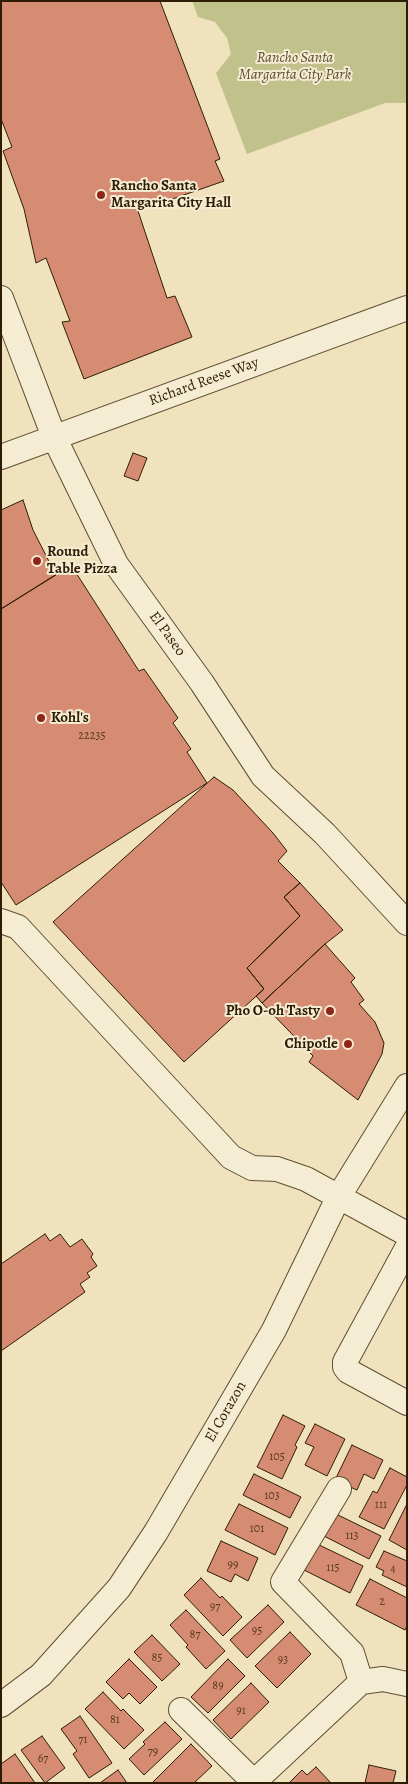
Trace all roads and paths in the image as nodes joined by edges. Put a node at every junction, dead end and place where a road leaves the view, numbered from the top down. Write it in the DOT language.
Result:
graph roads {
  1 [pos="1,298"];
  2 [pos="407,308"];
  3 [pos="54,437"];
  4 [pos="1,457"];
  5 [pos="402,910"];
  6 [pos="1,922"];
  7 [pos="407,1086"];
  8 [pos="339,1196"];
  9 [pos="407,1234"];
  10 [pos="407,1248"];
  11 [pos="407,1403"];
  12 [pos="339,1489"];
  13 [pos="405,1679"];
  14 [pos="360,1682"];
  15 [pos="1,1705"];
  16 [pos="180,1710"];
  17 [pos="253,1783"];
  1 -- 3 [label="street, El Paseo"];
  2 -- 3 [label="street, Richard Reese Way"];
  3 -- 4 [label="street, Richard Reese Way"];
  3 -- 5 [label="street, El Paseo"];
  6 -- 8 [label="street"];
  7 -- 8 [label="street, El Corazon"];
  8 -- 9 [label="street"];
  8 -- 15 [label="street, El Corazon"];
  10 -- 11 [label="street"];
  12 -- 14 [label="street"];
  13 -- 14 [label="street"];
  14 -- 17 [label="street"];
  16 -- 17 [label="street"];
}
